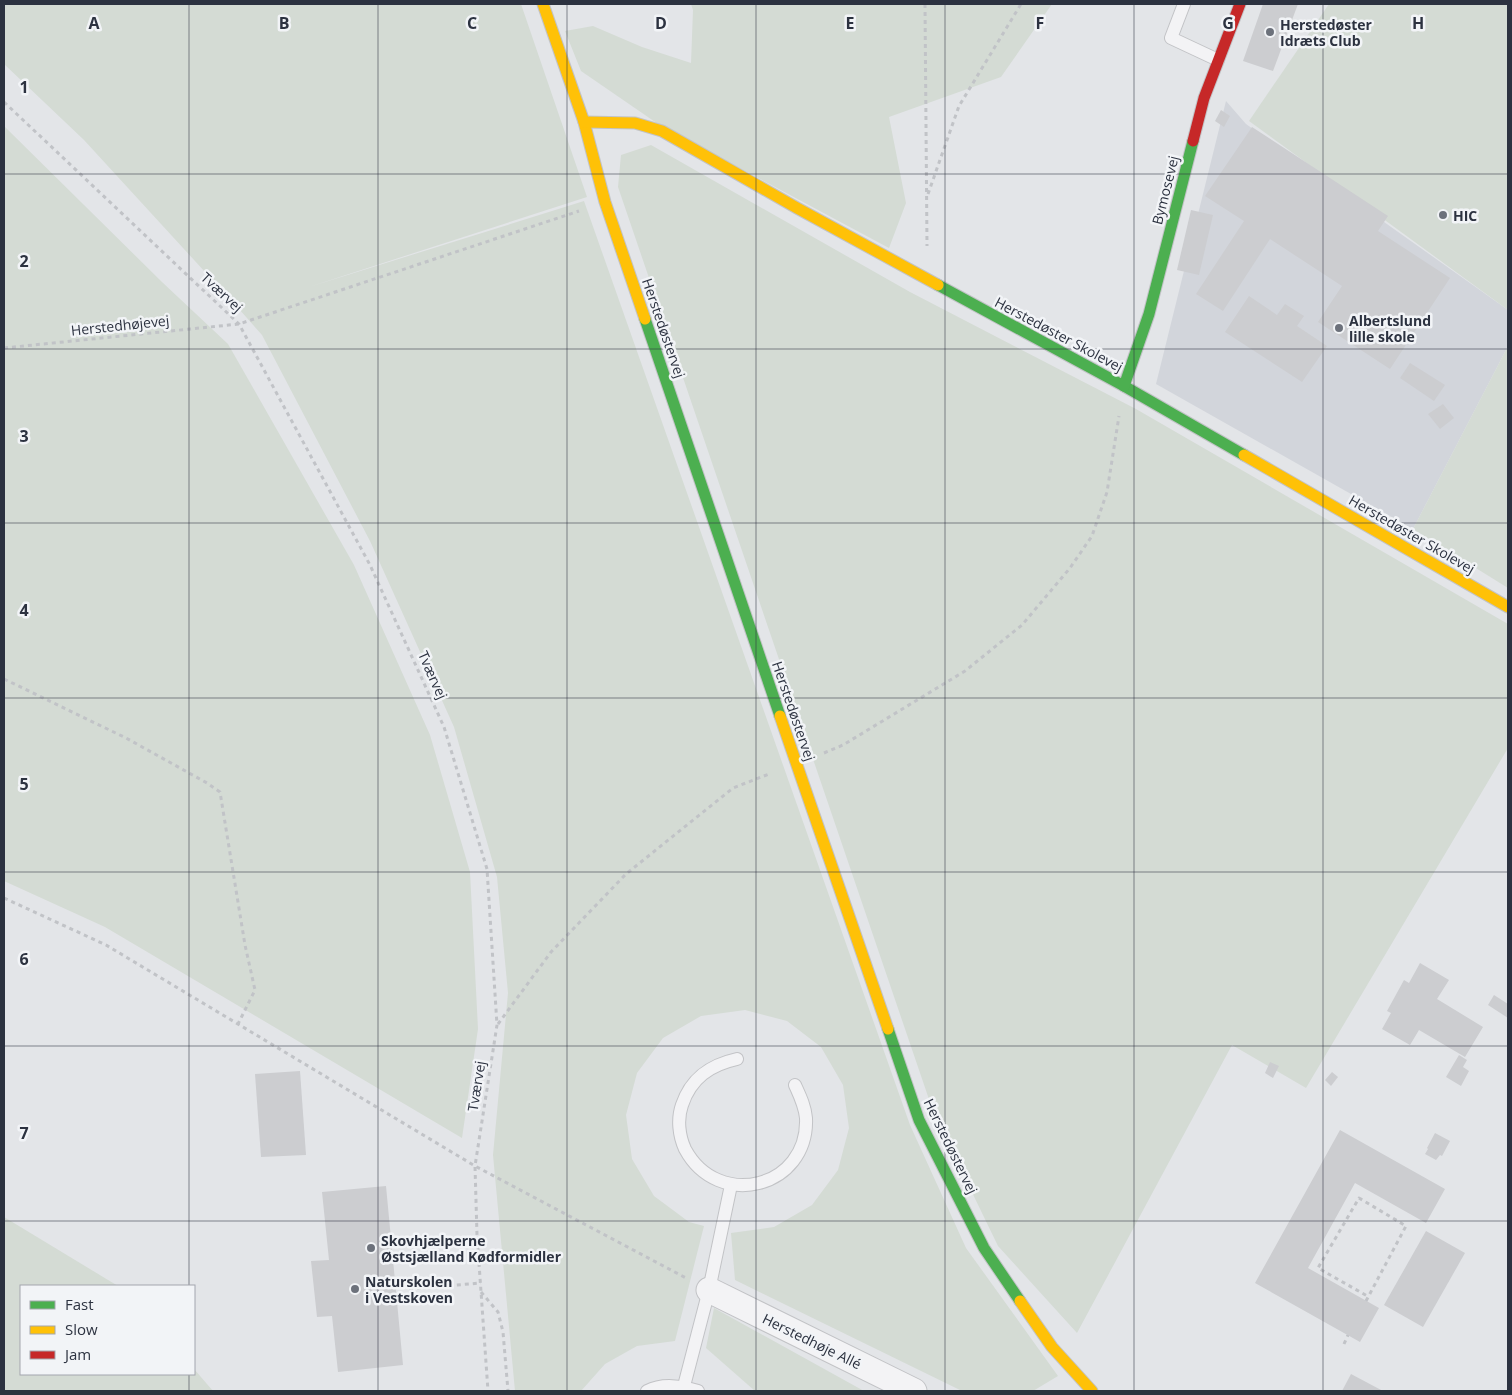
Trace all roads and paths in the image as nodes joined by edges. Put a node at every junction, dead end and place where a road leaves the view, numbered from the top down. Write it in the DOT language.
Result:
graph roads {
  1 [pos="543,4"];
  2 [pos="924,4"];
  3 [pos="1021,4"];
  4 [pos="1184,4"];
  5 [pos="1240,4"];
  6 [pos="1218,60"];
  7 [pos="4,102"];
  8 [pos="584,122"];
  9 [pos="926,197"];
  10 [pos="605,202"];
  11 [pos="927,280"];
  12 [pos="239,324"];
  13 [pos="4,348"];
  14 [pos="1124,386"];
  15 [pos="1508,607"];
  16 [pos="4,679"];
  17 [pos="796,763"];
  18 [pos="4,898"];
  19 [pos="238,1024"];
  20 [pos="497,1025"];
  21 [pos="737,1059"];
  22 [pos="794,1085"];
  23 [pos="475,1166"];
  24 [pos="731,1185"];
  25 [pos="481,1283"];
  26 [pos="409,1289"];
  27 [pos="709,1290"];
  28 [pos="481,1292"];
  29 [pos="1369,1297"];
  30 [pos="1366,1301"];
  31 [pos="1348,1335"];
  32 [pos="1344,1344"];
  33 [pos="684,1386"];
  34 [pos="1084,1389"];
  35 [pos="488,1391"];
  36 [pos="508,1391"];
  37 [pos="647,1391"];
  38 [pos="698,1391"];
  39 [pos="914,1391"];
  1 -- 8 [label="street, Herstedøstervej"];
  2 -- 9 [label="path"];
  3 -- 9 [label="path"];
  4 -- 6 [label="lane"];
  5 -- 6 [label="street, Bymosevej"];
  6 -- 14 [label="street, Bymosevej"];
  7 -- 12 [label="path, Tværvej"];
  8 -- 10 [label="street, Herstedøstervej"];
  8 -- 11 [label="street, Herstedøster Skolevej"];
  9 -- 11 [label="path"];
  10 -- 12 [label="path, Herstedhøjevej"];
  10 -- 17 [label="street, Herstedøstervej"];
  11 -- 14 [label="street, Herstedøster Skolevej"];
  12 -- 13 [label="path, Herstedhøjevej"];
  12 -- 20 [label="path, Tværvej"];
  14 -- 15 [label="street, Herstedøster Skolevej"];
  14 -- 17 [label="path"];
  16 -- 19 [label="path"];
  17 -- 20 [label="path"];
  17 -- 34 [label="street, Herstedøstervej"];
  18 -- 19 [label="path"];
  19 -- 23 [label="path"];
  20 -- 23 [label="path, Tværvej"];
  21 -- 24 [label="lane"];
  22 -- 24 [label="lane"];
  23 -- 25 [label="path, Tværvej"];
  23 -- 27 [label="path"];
  24 -- 27 [label="lane"];
  25 -- 26 [label="path"];
  25 -- 28 [label="path, Tværvej"];
  27 -- 33 [label="lane"];
  27 -- 39 [label="street, Herstedhøje Allé"];
  28 -- 35 [label="path, Tværvej"];
  28 -- 36 [label="path"];
  29 -- 29 [label="path"];
  29 -- 30 [label="path"];
  31 -- 32 [label="path"];
  33 -- 37 [label="lane"];
  33 -- 38 [label="lane"];
}
